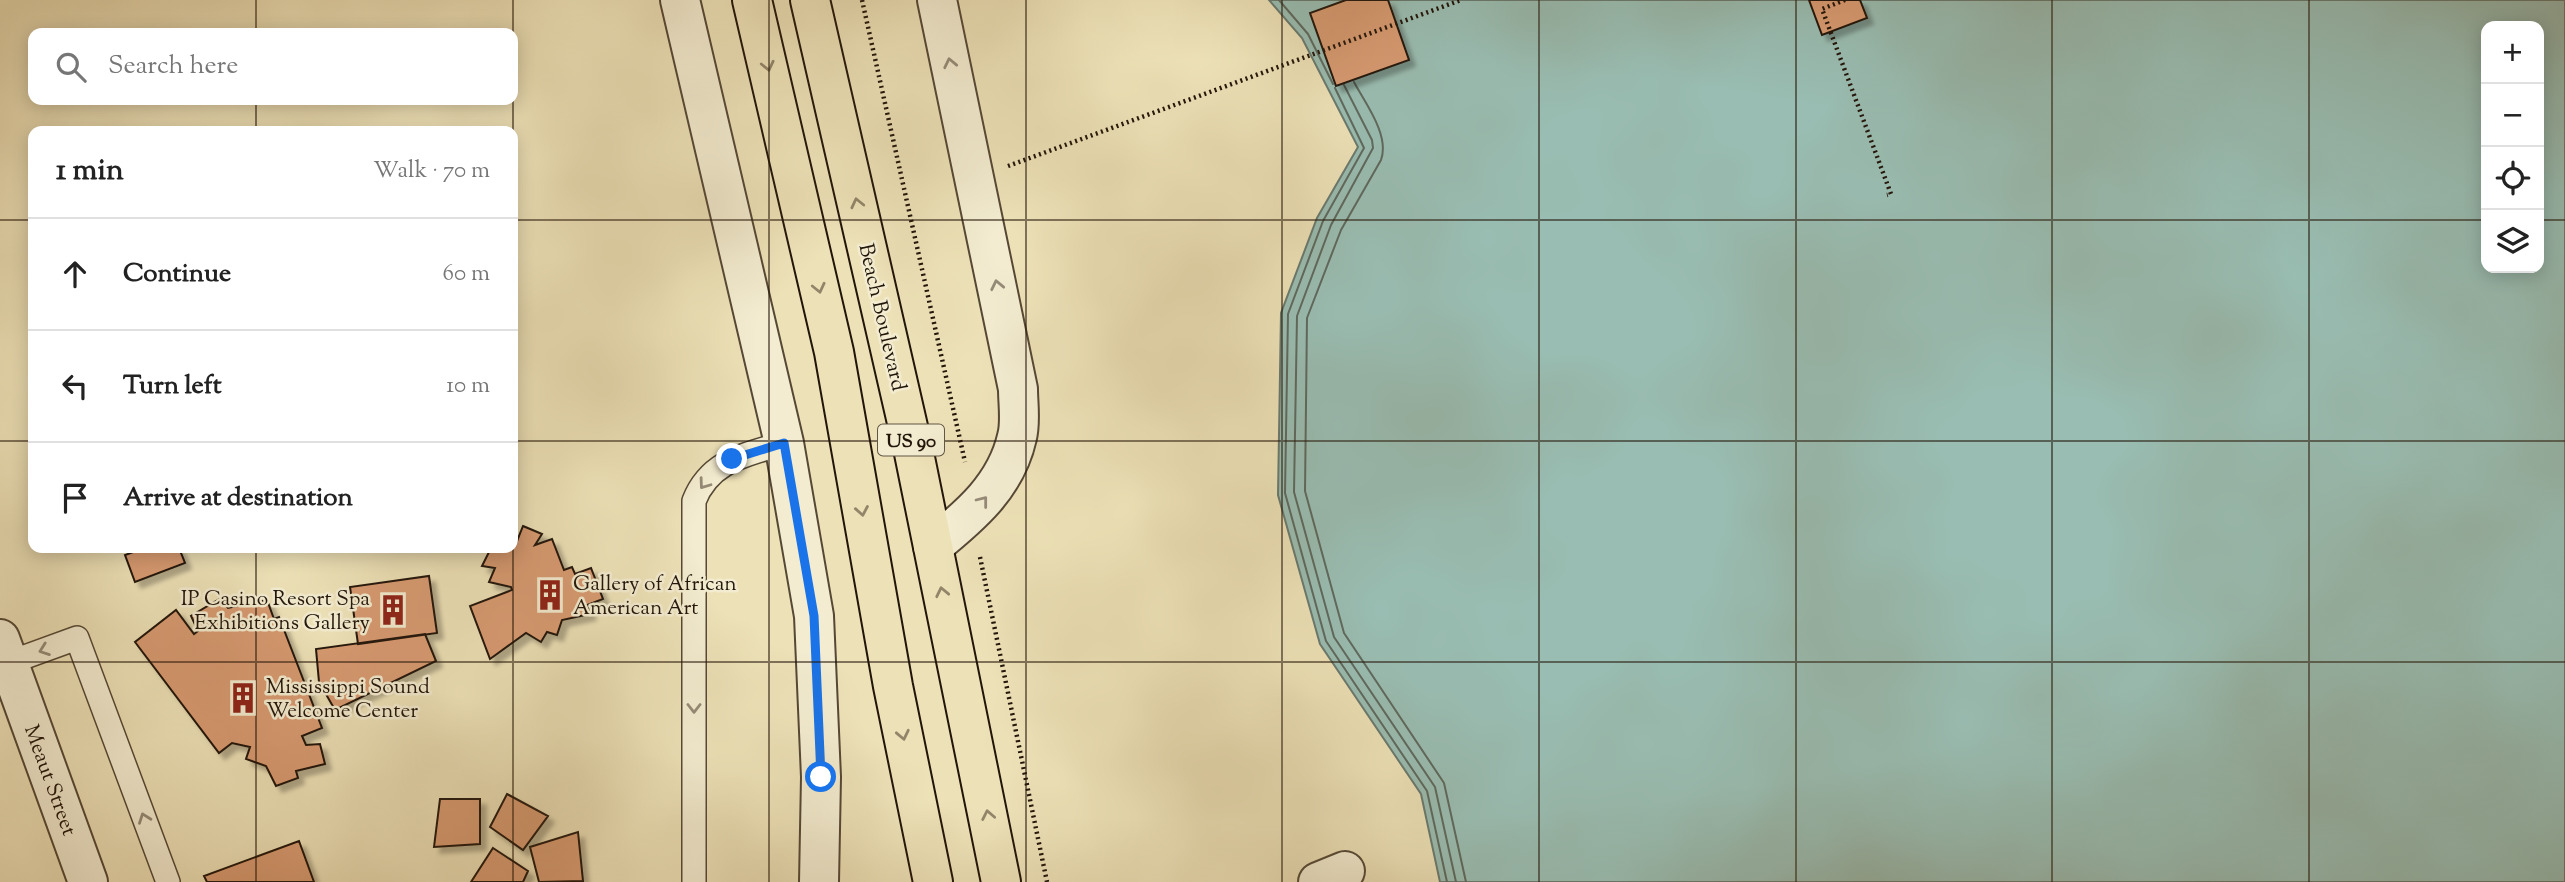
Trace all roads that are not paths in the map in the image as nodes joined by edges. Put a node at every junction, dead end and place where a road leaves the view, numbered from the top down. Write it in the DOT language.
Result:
graph roads {
  1 [pos="680,0"];
  2 [pos="752,0"];
  3 [pos="810,0"];
  4 [pos="936,0"];
  5 [pos="784,443"];
  6 [pos="933,546"];
  7 [pos="3,656"];
  8 [pos="89,882"];
  9 [pos="168,882"];
  10 [pos="694,882"];
  11 [pos="819,882"];
  12 [pos="933,882"];
  13 [pos="1001,882"];
  1 -- 5 [label="street"];
  2 -- 12 [label="main road, US 90, one-way"];
  6 -- 3 [label="main road, Beach Boulevard / US 90, one-way"];
  6 -- 4 [label="street, one-way"];
  5 -- 10 [label="lane, one-way"];
  5 -- 11 [label="street"];
  13 -- 6 [label="main road, Beach Boulevard / US 90, one-way"];
  7 -- 8 [label="street, Meaut Street"];
  9 -- 7 [label="lane, one-way"];
}
